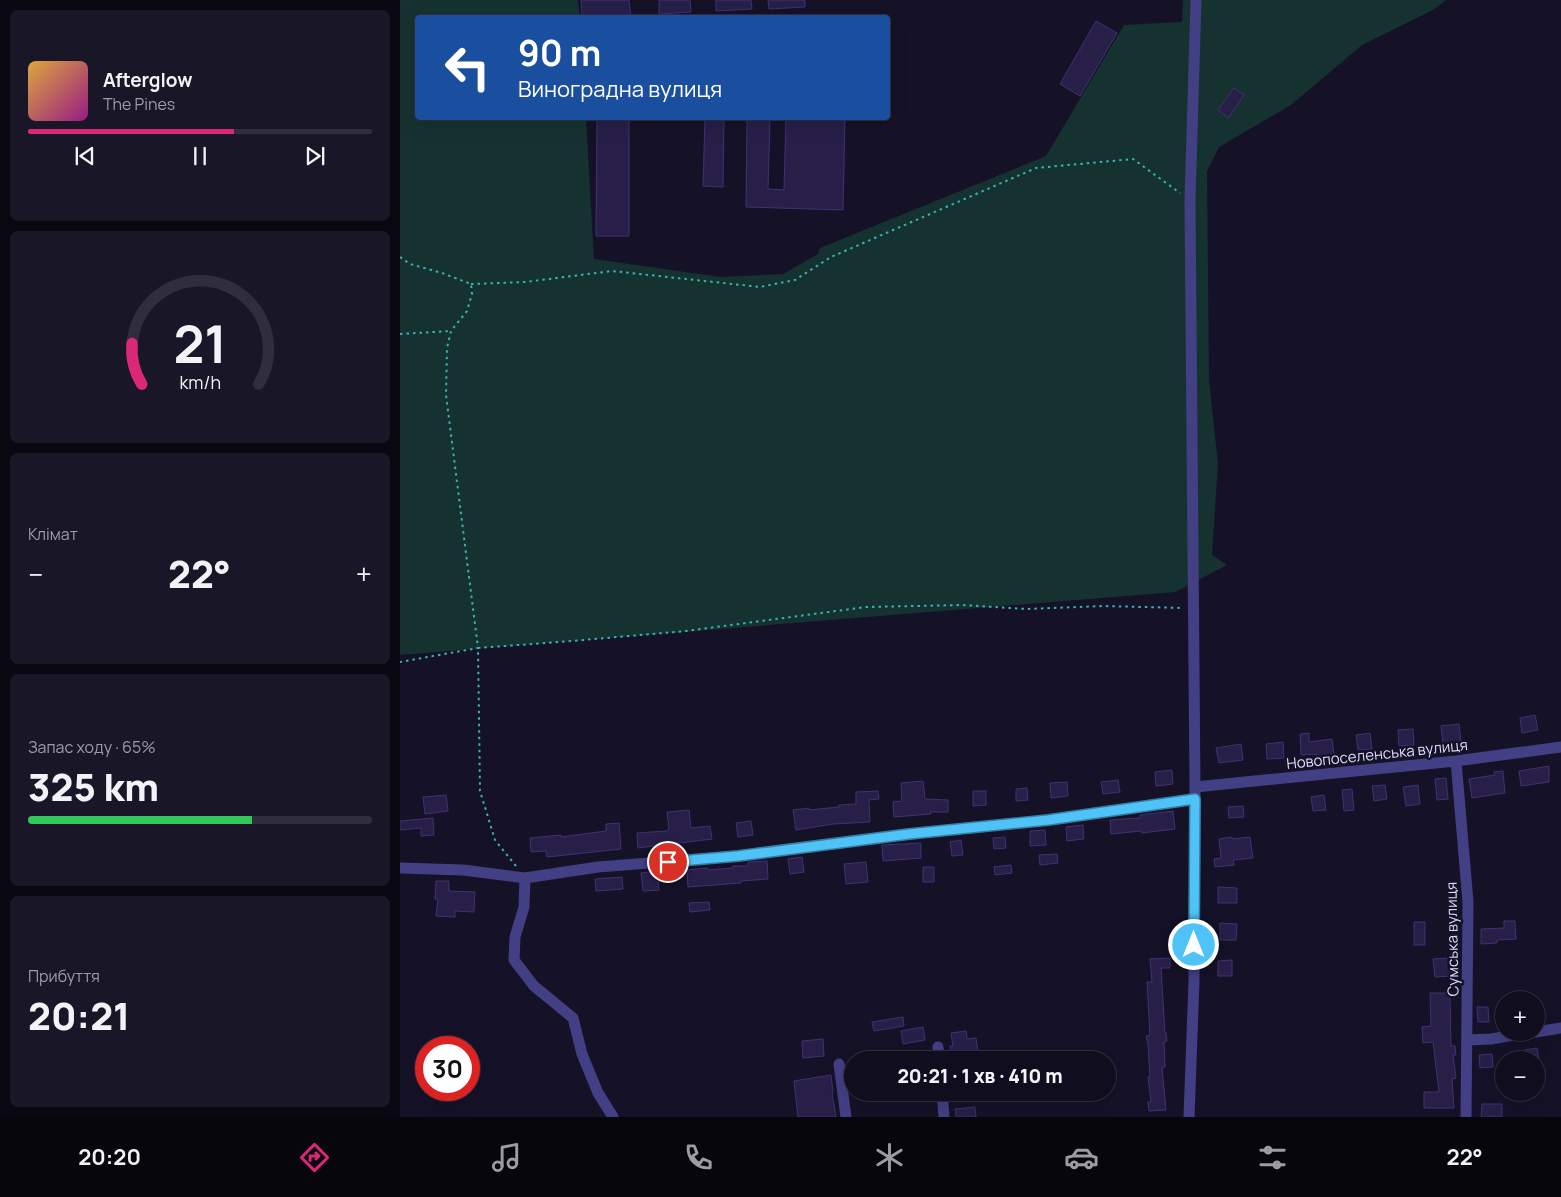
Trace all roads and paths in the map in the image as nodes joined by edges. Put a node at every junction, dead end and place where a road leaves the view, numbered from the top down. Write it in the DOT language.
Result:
graph roads {
  1 [pos="1196,0"];
  2 [pos="1190,200"];
  3 [pos="400,257"];
  4 [pos="471,284"];
  5 [pos="451,331"];
  6 [pos="400,334"];
  7 [pos="1193,609"];
  8 [pos="478,648"];
  9 [pos="400,662"];
  10 [pos="1561,747"];
  11 [pos="1456,761"];
  12 [pos="1195,793"];
  13 [pos="400,868"];
  14 [pos="525,878"];
  15 [pos="1561,1028"];
  16 [pos="1545,1031"];
  17 [pos="1495,1038"];
  18 [pos="1468,1040"];
  19 [pos="938,1047"];
  20 [pos="938,1051"];
  21 [pos="839,1064"];
  22 [pos="943,1101"];
  23 [pos="613,1117"];
  24 [pos="846,1117"];
  25 [pos="944,1117"];
  26 [pos="1189,1117"];
  27 [pos="1466,1117"];
  1 -- 2 [label="street"];
  2 -- 4 [label="path"];
  2 -- 7 [label="street"];
  3 -- 4 [label="path"];
  4 -- 5 [label="path"];
  5 -- 6 [label="path"];
  5 -- 8 [label="path"];
  7 -- 8 [label="path"];
  7 -- 12 [label="street"];
  8 -- 9 [label="path"];
  8 -- 14 [label="path"];
  10 -- 11 [label="street, Новопоселенська вулиця"];
  11 -- 12 [label="street, Новопоселенська вулиця"];
  11 -- 18 [label="street, Сумська вулиця"];
  12 -- 14 [label="street, Новопоселенська вулиця"];
  12 -- 26 [label="street"];
  13 -- 14 [label="street, Новопоселенська вулиця"];
  14 -- 23 [label="street"];
  15 -- 16 [label="street"];
  17 -- 18 [label="street"];
  18 -- 27 [label="street, Сумська вулиця"];
  19 -- 20 [label="street"];
  21 -- 24 [label="street"];
  22 -- 25 [label="street"];
}
